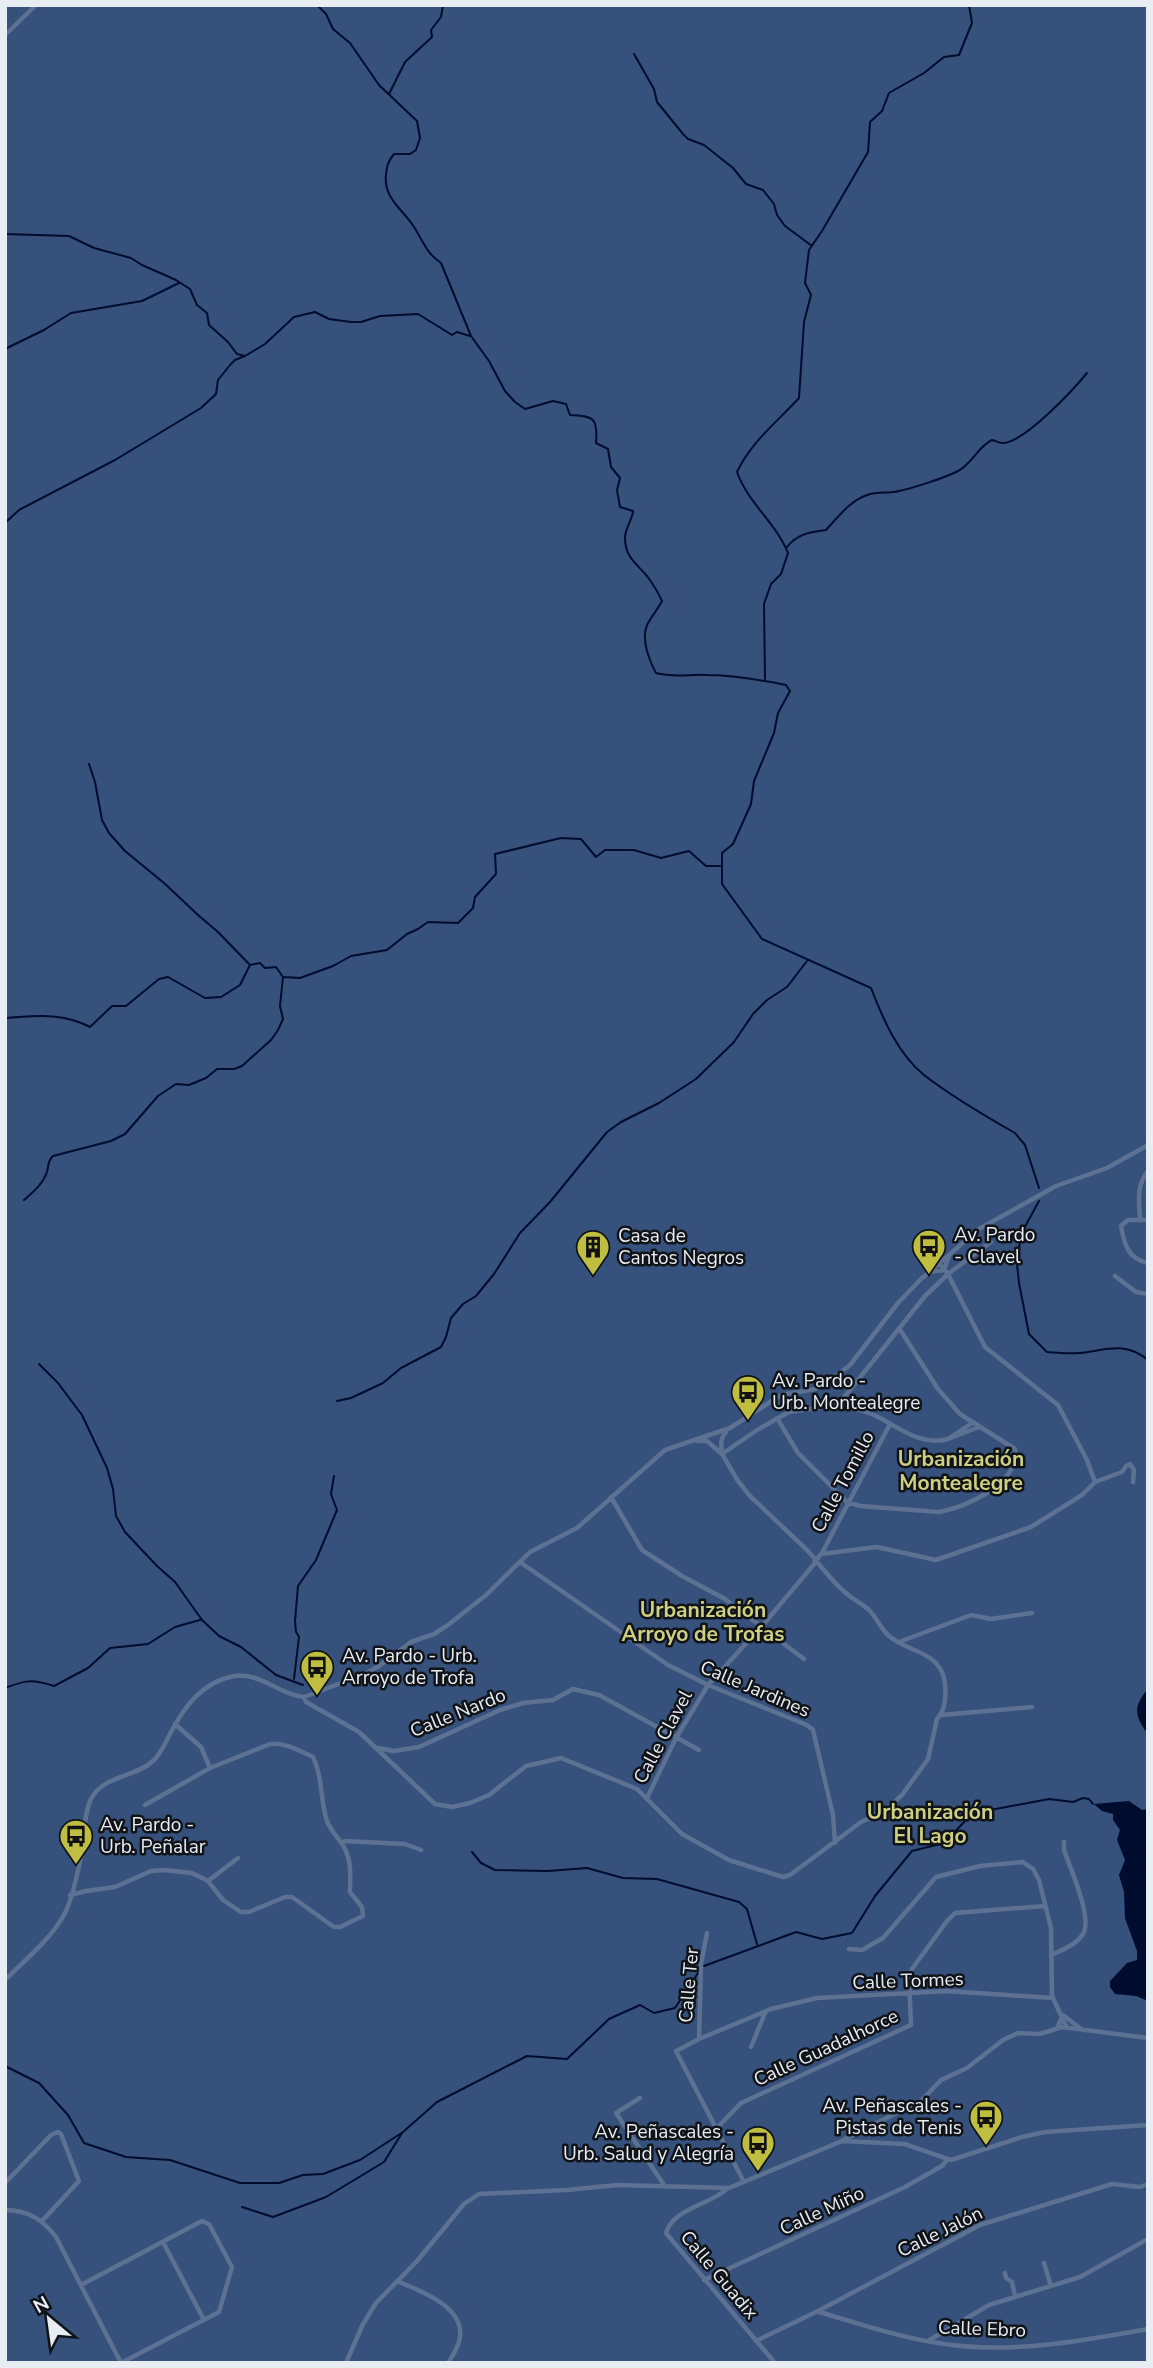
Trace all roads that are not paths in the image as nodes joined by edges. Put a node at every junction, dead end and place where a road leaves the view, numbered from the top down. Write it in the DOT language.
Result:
graph roads {
  1 [pos="36,5"];
  2 [pos="5,35"];
  3 [pos="1148,1145"];
  4 [pos="1148,1171"];
  5 [pos="1140,1219"];
  6 [pos="1148,1220"];
  7 [pos="991,1242"];
  8 [pos="954,1249"];
  9 [pos="938,1262"];
  10 [pos="1148,1263"];
  11 [pos="946,1272"];
  12 [pos="928,1273"];
  13 [pos="1115,1276"];
  14 [pos="1148,1294"];
  15 [pos="900,1328"];
  16 [pos="838,1405"];
  17 [pos="777,1418"];
  18 [pos="972,1423"];
  19 [pos="890,1424"];
  20 [pos="979,1427"];
  21 [pos="730,1428"];
  22 [pos="948,1439"];
  23 [pos="716,1442"];
  24 [pos="672,1447"];
  25 [pos="722,1454"];
  26 [pos="1095,1482"];
  27 [pos="1133,1482"];
  28 [pos="611,1497"];
  29 [pos="847,1502"];
  30 [pos="821,1554"];
  31 [pos="816,1561"];
  32 [pos="520,1562"];
  33 [pos="1032,1614"];
  34 [pos="762,1626"];
  35 [pos="898,1642"];
  36 [pos="804,1659"];
  37 [pos="708,1685"];
  38 [pos="304,1697"];
  39 [pos="1032,1707"];
  40 [pos="942,1714"];
  41 [pos="175,1724"];
  42 [pos="676,1738"];
  43 [pos="377,1748"];
  44 [pos="699,1750"];
  45 [pos="210,1768"];
  46 [pos="647,1798"];
  47 [pos="145,1805"];
  48 [pos="1064,1842"];
  49 [pos="341,1843"];
  50 [pos="835,1843"];
  51 [pos="421,1850"];
  52 [pos="239,1858"];
  53 [pos="208,1881"];
  54 [pos="73,1885"];
  55 [pos="86,1891"];
  56 [pos="70,1895"];
  57 [pos="1045,1906"];
  58 [pos="708,1933"];
  59 [pos="849,1949"];
  60 [pos="1051,1955"];
  61 [pos="5,1980"];
  62 [pos="910,1992"];
  63 [pos="1053,1998"];
  64 [pos="766,2012"];
  65 [pos="1063,2015"];
  66 [pos="1067,2028"];
  67 [pos="1056,2029"];
  68 [pos="1082,2029"];
  69 [pos="1148,2038"];
  70 [pos="699,2039"];
  71 [pos="751,2047"];
  72 [pos="640,2098"];
  73 [pos="1148,2125"];
  74 [pos="716,2129"];
  75 [pos="842,2141"];
  76 [pos="947,2160"];
  77 [pos="744,2182"];
  78 [pos="5,2183"];
  79 [pos="1148,2184"];
  80 [pos="664,2186"];
  81 [pos="1140,2187"];
  82 [pos="729,2188"];
  83 [pos="1148,2189"];
  84 [pos="5,2210"];
  85 [pos="42,2221"];
  86 [pos="163,2242"];
  87 [pos="1147,2242"];
  88 [pos="1044,2263"];
  89 [pos="1005,2273"];
  90 [pos="704,2280"];
  91 [pos="397,2281"];
  92 [pos="81,2285"];
  93 [pos="1051,2286"];
  94 [pos="1016,2296"];
  95 [pos="818,2311"];
  96 [pos="204,2320"];
  97 [pos="1148,2329"];
  98 [pos="756,2341"];
  99 [pos="928,2341"];
  100 [pos="122,2363"];
  101 [pos="346,2363"];
  102 [pos="448,2363"];
  103 [pos="775,2363"];
  1 -- 2 [label="street"];
  3 -- 8 [label="street"];
  4 -- 5 [label="street"];
  5 -- 6 [label="street"];
  5 -- 10 [label="street"];
  7 -- 11 [label="street"];
  8 -- 9 [label="street"];
  8 -- 11 [label="street"];
  9 -- 11 [label="street"];
  9 -- 12 [label="street"];
  11 -- 12 [label="street"];
  11 -- 15 [label="street"];
  11 -- 26 [label="street"];
  12 -- 21 [label="street"];
  13 -- 14 [label="street"];
  15 -- 16 [label="street"];
  15 -- 18 [label="street"];
  16 -- 17 [label="street"];
  16 -- 19 [label="street"];
  17 -- 25 [label="street"];
  17 -- 29 [label="street"];
  18 -- 20 [label="street"];
  18 -- 22 [label="street"];
  19 -- 22 [label="street"];
  19 -- 29 [label="street, Calle Tomillo"];
  20 -- 22 [label="street"];
  20 -- 29 [label="street"];
  21 -- 23 [label="street"];
  21 -- 23 [label="street"];
  23 -- 24 [label="street"];
  23 -- 24 [label="street"];
  23 -- 25 [label="street"];
  24 -- 28 [label="street"];
  25 -- 31 [label="street"];
  26 -- 27 [label="street"];
  26 -- 30 [label="street"];
  28 -- 32 [label="street"];
  28 -- 34 [label="street"];
  29 -- 30 [label="street, Calle Tomillo"];
  30 -- 31 [label="street, Calle Clavel"];
  31 -- 34 [label="street, Calle Clavel"];
  31 -- 35 [label="street"];
  32 -- 37 [label="street, Calle Jardines"];
  32 -- 38 [label="street"];
  33 -- 35 [label="street"];
  34 -- 36 [label="street"];
  34 -- 37 [label="street, Calle Clavel"];
  35 -- 40 [label="street"];
  37 -- 42 [label="street, Calle Clavel"];
  37 -- 50 [label="street, Calle Jardines"];
  38 -- 41 [label="street"];
  38 -- 43 [label="street"];
  39 -- 40 [label="street"];
  40 -- 50 [label="street"];
  41 -- 45 [label="street"];
  41 -- 54 [label="street"];
  42 -- 43 [label="street, Calle Nardo"];
  42 -- 44 [label="street, Calle Nardo"];
  42 -- 46 [label="street, Calle Clavel"];
  43 -- 46 [label="street"];
  45 -- 47 [label="street"];
  45 -- 49 [label="street"];
  46 -- 50 [label="street"];
  48 -- 60 [label="street"];
  49 -- 51 [label="street"];
  49 -- 53 [label="street"];
  52 -- 53 [label="street"];
  53 -- 55 [label="street"];
  54 -- 55 [label="street"];
  54 -- 56 [label="street"];
  55 -- 56 [label="street"];
  56 -- 61 [label="street"];
  57 -- 59 [label="street"];
  57 -- 60 [label="street"];
  57 -- 62 [label="street, Calle Guadalhorce"];
  58 -- 70 [label="street, Calle Ter"];
  60 -- 63 [label="street"];
  62 -- 63 [label="street, Calle Tormes"];
  62 -- 64 [label="street, Calle Tormes"];
  62 -- 74 [label="street, Calle Guadalhorce"];
  63 -- 65 [label="street"];
  64 -- 70 [label="street, Calle Tormes"];
  64 -- 71 [label="street"];
  65 -- 66 [label="street"];
  65 -- 67 [label="street"];
  65 -- 68 [label="street"];
  66 -- 67 [label="street"];
  66 -- 68 [label="street"];
  67 -- 75 [label="street"];
  68 -- 69 [label="street"];
  70 -- 74 [label="street, Calle Tormes"];
  72 -- 80 [label="street"];
  73 -- 76 [label="street, Calle Miño"];
  74 -- 77 [label="street"];
  75 -- 76 [label="street"];
  75 -- 77 [label="street"];
  76 -- 90 [label="street, Calle Miño"];
  77 -- 82 [label="street"];
  78 -- 85 [label="street"];
  79 -- 81 [label="street, Calle Jalón"];
  80 -- 82 [label="street"];
  80 -- 91 [label="street"];
  81 -- 83 [label="street"];
  81 -- 95 [label="street, Calle Jalón"];
  82 -- 90 [label="street, Calle Guadix"];
  84 -- 85 [label="street"];
  85 -- 92 [label="street"];
  86 -- 92 [label="street"];
  86 -- 96 [label="street"];
  86 -- 96 [label="street"];
  87 -- 93 [label="street"];
  88 -- 93 [label="street"];
  89 -- 94 [label="street"];
  90 -- 98 [label="street, Calle Guadix"];
  91 -- 101 [label="street"];
  91 -- 102 [label="street"];
  92 -- 100 [label="street"];
  93 -- 94 [label="street"];
  94 -- 99 [label="street"];
  95 -- 98 [label="street, Calle Jalón"];
  95 -- 99 [label="street, Calle Ebro"];
  96 -- 100 [label="street"];
  97 -- 99 [label="street, Calle Ebro"];
  98 -- 103 [label="street, Calle Guadix"];
}
